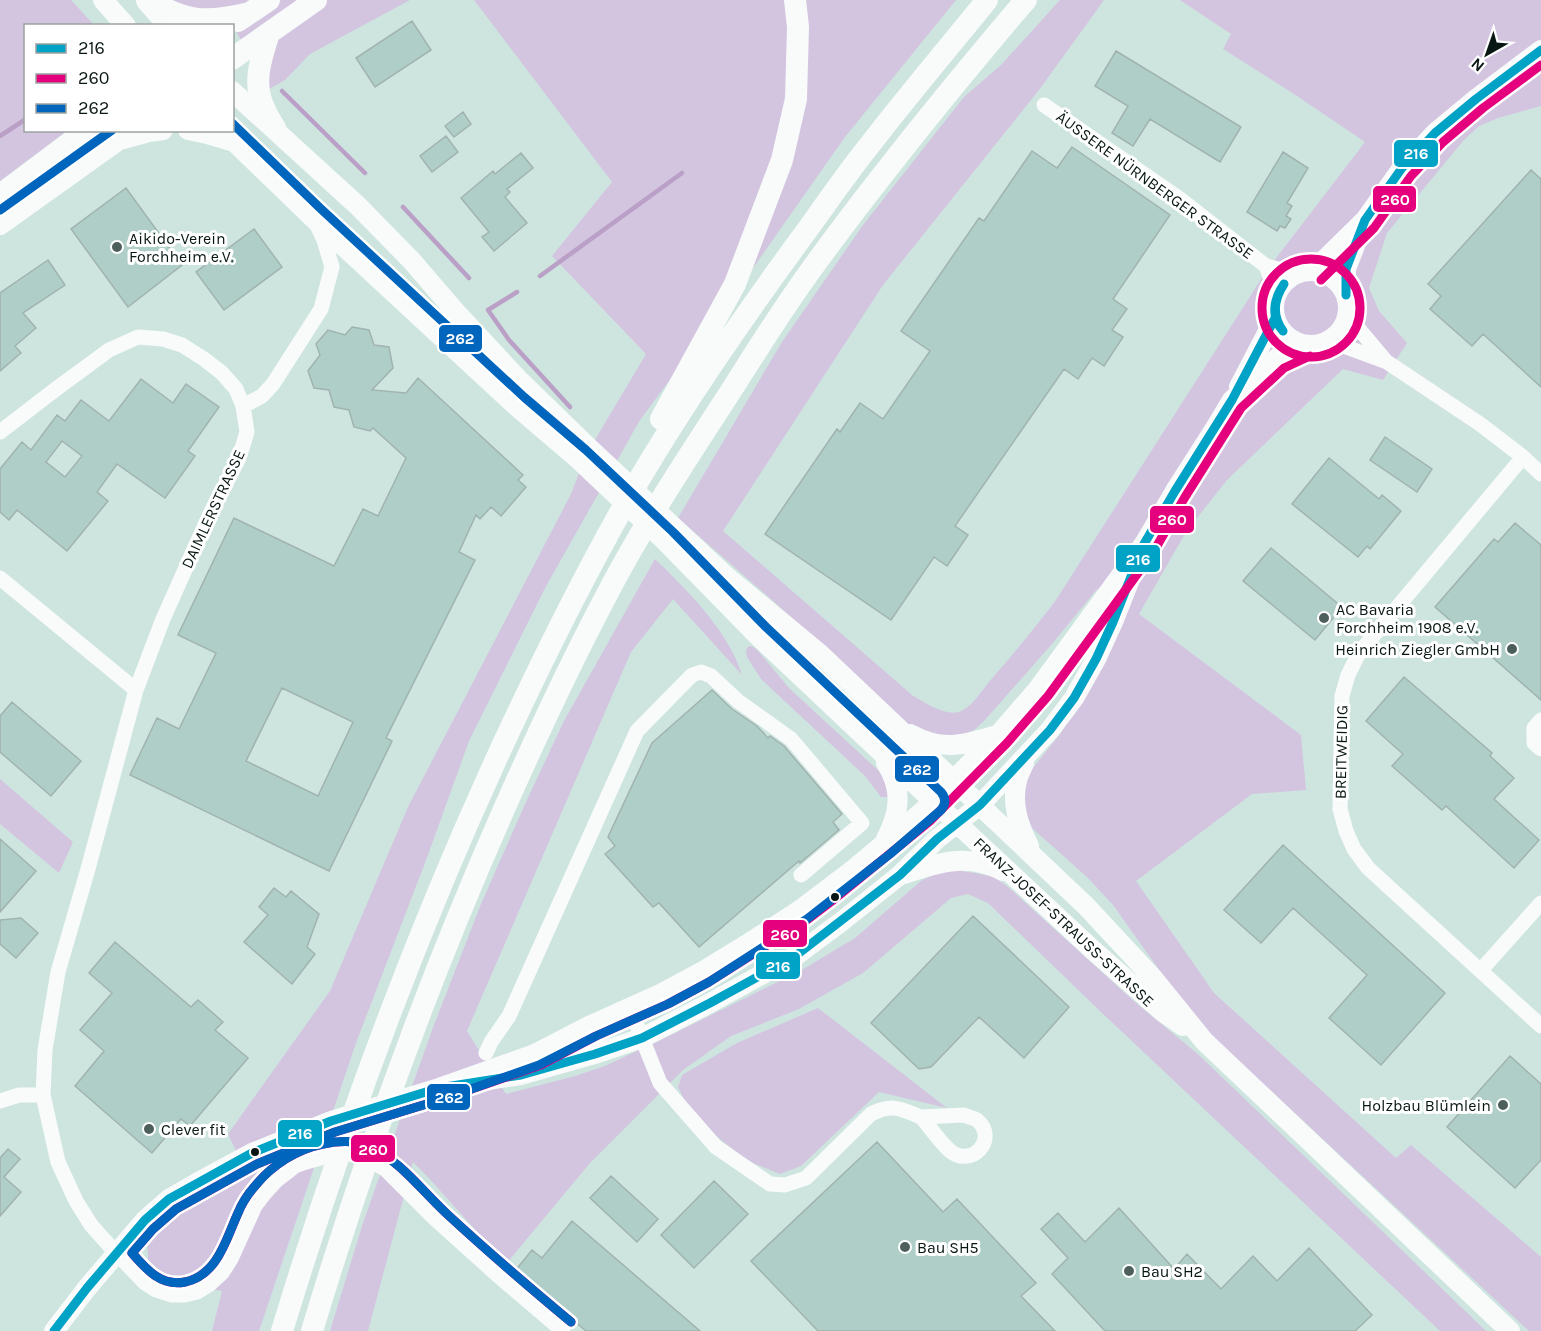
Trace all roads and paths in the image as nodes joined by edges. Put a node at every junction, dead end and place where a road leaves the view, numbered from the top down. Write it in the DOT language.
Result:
graph roads {
  1 [pos="147,0"];
  2 [pos="268,0"];
  3 [pos="316,0"];
  4 [pos="795,0"];
  5 [pos="987,0"];
  6 [pos="1026,0"];
  7 [pos="104,1"];
  8 [pos="241,19"];
  9 [pos="113,24"];
  10 [pos="124,24"];
  11 [pos="166,24"];
  12 [pos="269,33"];
  13 [pos="1541,50"];
  14 [pos="234,58"];
  15 [pos="234,93"];
  16 [pos="1044,105"];
  17 [pos="275,128"];
  18 [pos="82,132"];
  19 [pos="148,132"];
  20 [pos="198,132"];
  21 [pos="127,135"];
  22 [pos="228,136"];
  23 [pos="0,194"];
  24 [pos="312,217"];
  25 [pos="1365,220"];
  26 [pos="0,225"];
  27 [pos="1266,266"];
  28 [pos="1305,273"];
  29 [pos="1277,295"];
  30 [pos="1346,295"];
  31 [pos="408,305"];
  32 [pos="454,310"];
  33 [pos="1348,316"];
  34 [pos="1275,318"];
  35 [pos="1330,340"];
  36 [pos="1305,345"];
  37 [pos="1387,362"];
  38 [pos="1232,400"];
  39 [pos="243,406"];
  40 [pos="0,432"];
  41 [pos="1523,458"];
  42 [pos="647,467"];
  43 [pos="1541,474"];
  44 [pos="1144,544"];
  45 [pos="0,578"];
  46 [pos="135,690"];
  47 [pos="1541,720"];
  48 [pos="895,725"];
  49 [pos="998,735"];
  50 [pos="875,747"];
  51 [pos="1541,749"];
  52 [pos="1026,757"];
  53 [pos="954,781"];
  54 [pos="933,801"];
  55 [pos="980,805"];
  56 [pos="958,824"];
  57 [pos="883,844"];
  58 [pos="1034,856"];
  59 [pos="801,875"];
  60 [pos="900,875"];
  61 [pos="1016,878"];
  62 [pos="1541,903"];
  63 [pos="1480,970"];
  64 [pos="630,1008"];
  65 [pos="1541,1026"];
  66 [pos="642,1038"];
  67 [pos="1204,1041"];
  68 [pos="486,1053"];
  69 [pos="439,1088"];
  70 [pos="43,1095"];
  71 [pos="0,1101"];
  72 [pos="921,1117"];
  73 [pos="116,1254"];
  74 [pos="54,1331"];
  75 [pos="282,1331"];
  76 [pos="312,1331"];
  77 [pos="562,1331"];
  78 [pos="1510,1331"];
  1 -- 8 [label="highway"];
  1 -- 11 [label="main road"];
  2 -- 8 [label="highway"];
  3 -- 12 [label="highway"];
  4 -- 42 [label="highway"];
  5 -- 42 [label="highway"];
  6 -- 76 [label="highway"];
  7 -- 9 [label="main road"];
  7 -- 10 [label="main road"];
  12 -- 14 [label="highway"];
  12 -- 17 [label="highway"];
  13 -- 25 [label="main road"];
  15 -- 17 [label="main road, FRANZ-JOSEF-STRAUSS-STRASSE"];
  16 -- 27 [label="street, ÄUSSERE NÜRNBERGER STRASSE"];
  17 -- 32 [label="main road, FRANZ-JOSEF-STRAUSS-STRASSE"];
  18 -- 23 [label="main road"];
  19 -- 21 [label="main road"];
  20 -- 22 [label="main road"];
  21 -- 26 [label="main road"];
  22 -- 24 [label="main road, FRANZ-JOSEF-STRAUSS-STRASSE"];
  24 -- 31 [label="main road, FRANZ-JOSEF-STRAUSS-STRASSE"];
  24 -- 39 [label="street"];
  25 -- 28 [label="main road"];
  25 -- 30 [label="main road"];
  27 -- 28 [label="street, ÄUSSERE NÜRNBERGER STRASSE"];
  27 -- 29 [label="street, ÄUSSERE NÜRNBERGER STRASSE"];
  28 -- 29 [label="main road"];
  28 -- 30 [label="main road"];
  29 -- 34 [label="main road"];
  30 -- 33 [label="main road"];
  31 -- 32 [label="main road"];
  31 -- 50 [label="main road, FRANZ-JOSEF-STRAUSS-STRASSE"];
  32 -- 48 [label="main road, FRANZ-JOSEF-STRAUSS-STRASSE"];
  33 -- 35 [label="main road"];
  33 -- 37 [label="street"];
  34 -- 36 [label="main road"];
  34 -- 38 [label="main road"];
  35 -- 36 [label="main road"];
  35 -- 37 [label="street"];
  36 -- 38 [label="main road"];
  37 -- 41 [label="street"];
  38 -- 44 [label="main road"];
  39 -- 40 [label="street, DAIMLERSTRASSE"];
  39 -- 46 [label="street, DAIMLERSTRASSE"];
  41 -- 43 [label="street"];
  41 -- 63 [label="street, BREITWEIDIG"];
  42 -- 75 [label="highway"];
  44 -- 49 [label="main road"];
  44 -- 52 [label="main road"];
  45 -- 46 [label="street"];
  46 -- 70 [label="street, DAIMLERSTRASSE"];
  47 -- 51 [label="street"];
  48 -- 49 [label="main road"];
  48 -- 53 [label="main road, FRANZ-JOSEF-STRAUSS-STRASSE"];
  49 -- 53 [label="main road"];
  50 -- 54 [label="main road, FRANZ-JOSEF-STRAUSS-STRASSE"];
  50 -- 57 [label="main road"];
  52 -- 55 [label="main road"];
  52 -- 58 [label="main road"];
  53 -- 54 [label="main road"];
  53 -- 55 [label="main road, FRANZ-JOSEF-STRAUSS-STRASSE"];
  54 -- 56 [label="main road, FRANZ-JOSEF-STRAUSS-STRASSE"];
  54 -- 57 [label="main road"];
  55 -- 56 [label="main road"];
  55 -- 58 [label="main road, FRANZ-JOSEF-STRAUSS-STRASSE"];
  56 -- 60 [label="main road"];
  56 -- 61 [label="main road, FRANZ-JOSEF-STRAUSS-STRASSE"];
  57 -- 64 [label="main road"];
  58 -- 67 [label="main road, FRANZ-JOSEF-STRAUSS-STRASSE"];
  59 -- 68 [label="street"];
  60 -- 61 [label="main road"];
  60 -- 66 [label="main road"];
  61 -- 67 [label="main road, FRANZ-JOSEF-STRAUSS-STRASSE"];
  62 -- 63 [label="street"];
  63 -- 65 [label="street, BREITWEIDIG"];
  64 -- 66 [label="street"];
  64 -- 69 [label="main road"];
  66 -- 69 [label="main road"];
  66 -- 72 [label="street"];
  67 -- 78 [label="main road, FRANZ-JOSEF-STRAUSS-STRASSE"];
  69 -- 73 [label="main road"];
  70 -- 71 [label="street"];
  70 -- 73 [label="street, DAIMLERSTRASSE"];
  73 -- 74 [label="main road"];
  73 -- 77 [label="street, DAIMLERSTRASSE"];
}
